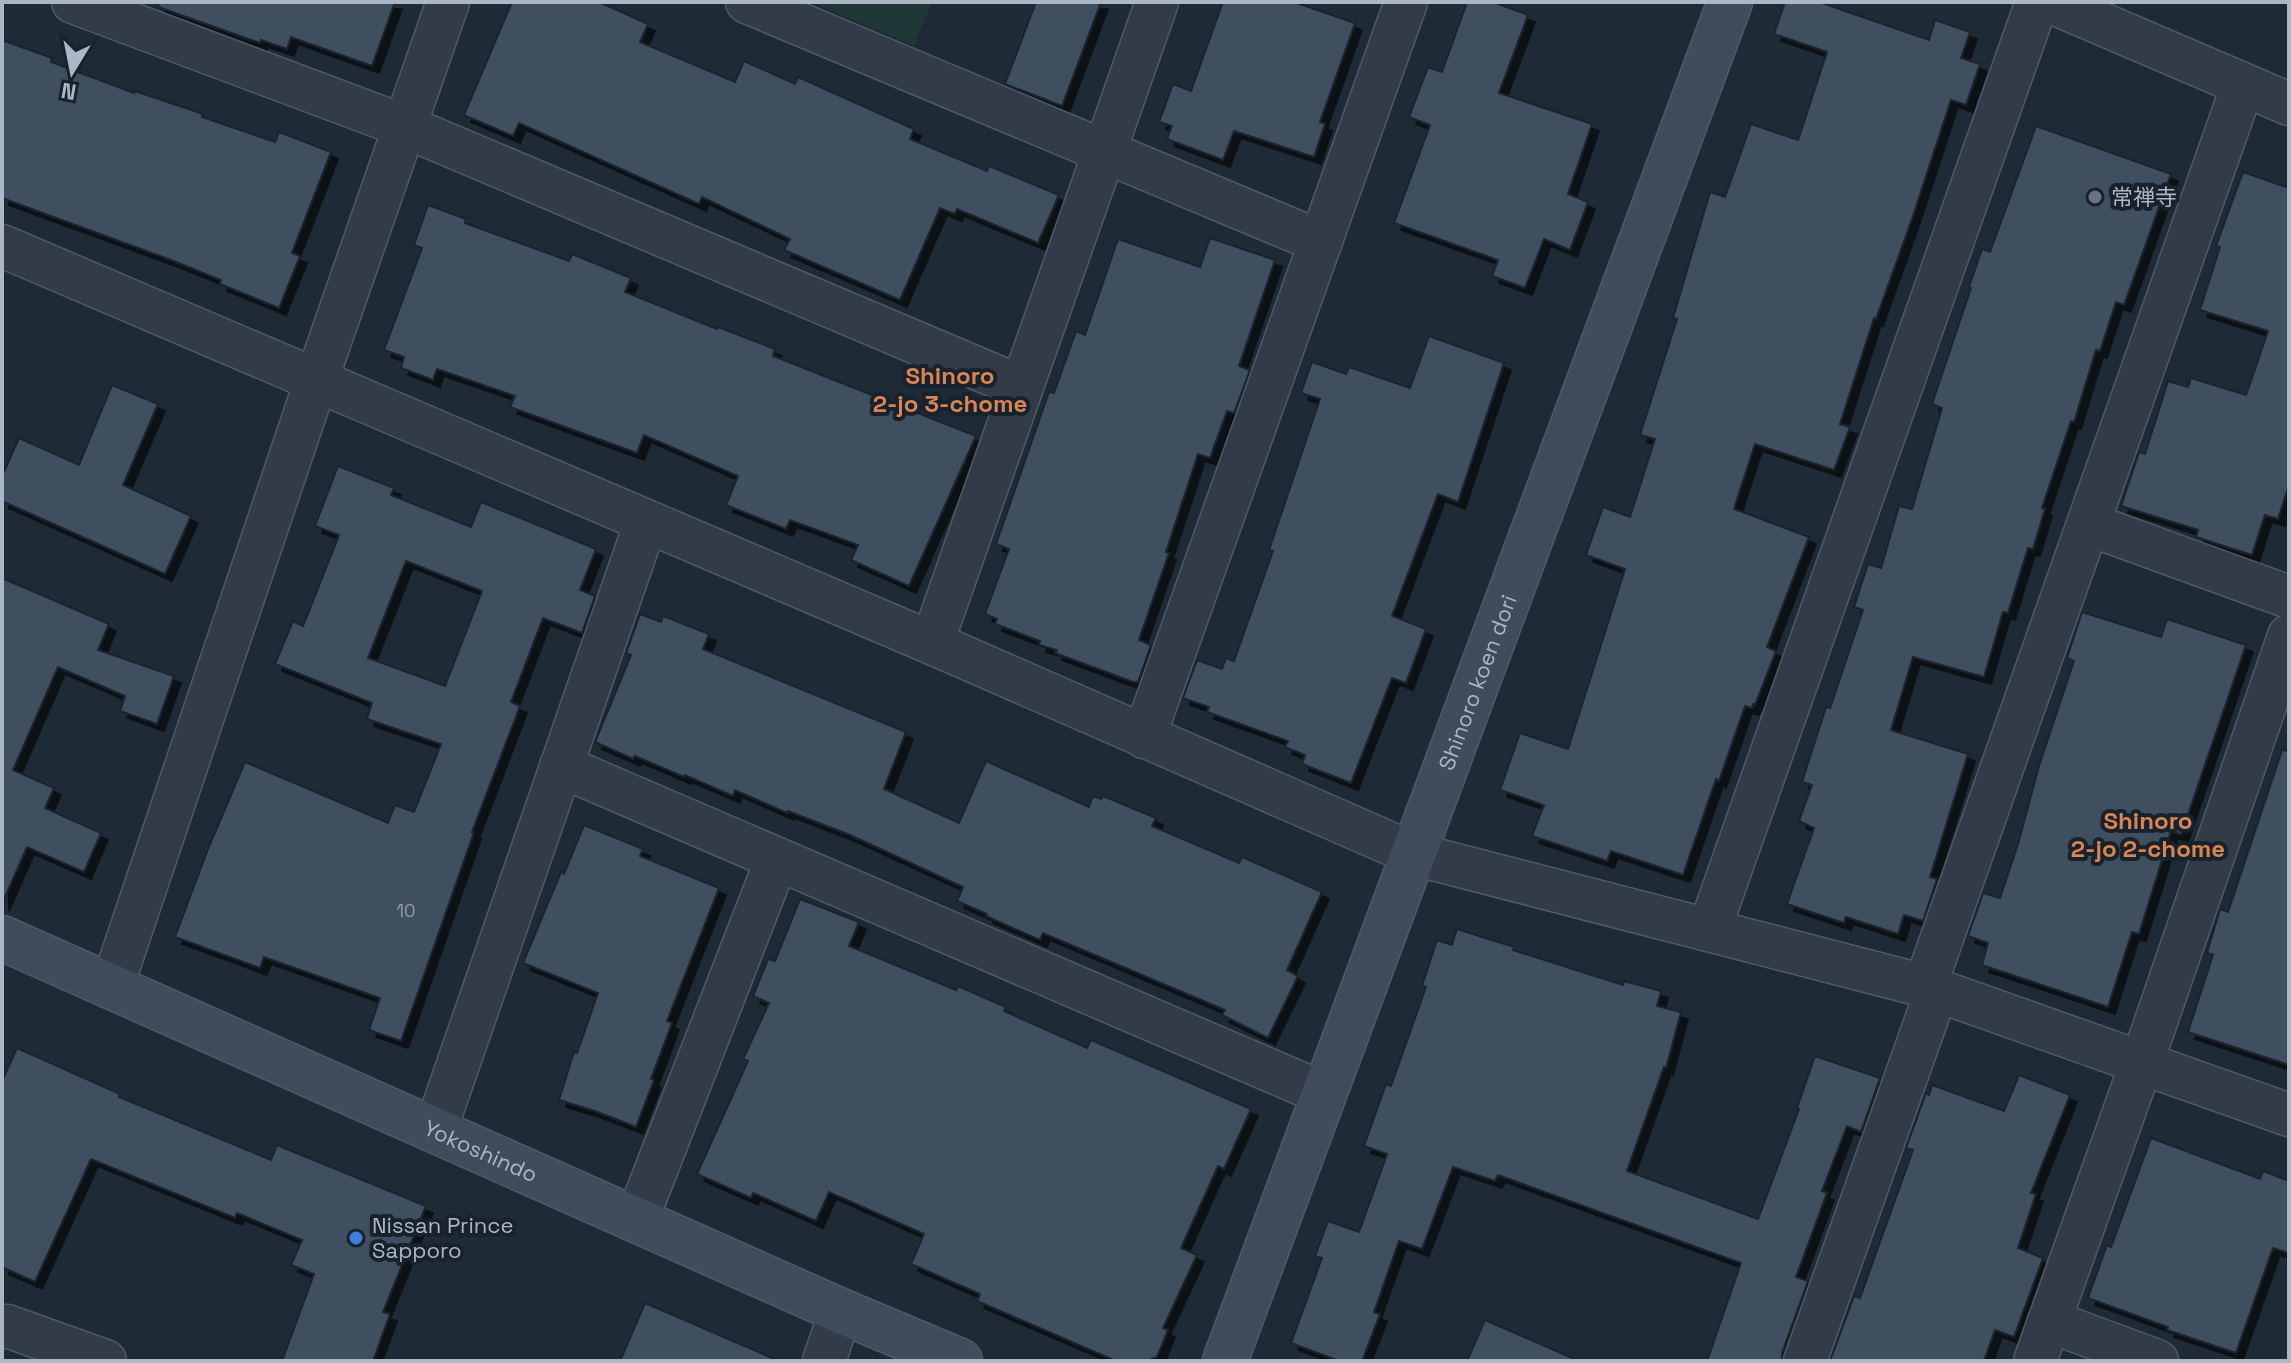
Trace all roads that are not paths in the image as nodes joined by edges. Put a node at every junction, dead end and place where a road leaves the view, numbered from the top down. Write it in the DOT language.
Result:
graph roads {
  1 [pos="73,2"];
  2 [pos="448,2"];
  3 [pos="747,2"];
  4 [pos="1157,2"];
  5 [pos="1406,2"];
  6 [pos="1730,2"];
  7 [pos="2037,2"];
  8 [pos="2051,2"];
  9 [pos="2243,85"];
  10 [pos="2289,104"];
  11 [pos="404,126"];
  12 [pos="1105,152"];
  13 [pos="1321,242"];
  14 [pos="2,246"];
  15 [pos="316,381"];
  16 [pos="1021,387"];
  17 [pos="646,522"];
  18 [pos="2088,524"];
  19 [pos="2289,597"];
  20 [pos="2289,636"];
  21 [pos="932,643"];
  22 [pos="1144,737"];
  23 [pos="561,766"];
  24 [pos="1414,854"];
  25 [pos="777,859"];
  26 [pos="1709,930"];
  27 [pos="2,938"];
  28 [pos="112,986"];
  29 [pos="1931,988"];
  30 [pos="2142,1062"];
  31 [pos="1325,1094"];
  32 [pos="2289,1115"];
  33 [pos="435,1131"];
  34 [pos="637,1219"];
  35 [pos="841,1311"];
  36 [pos="2049,1321"];
  37 [pos="7,1326"];
  38 [pos="94,1359"];
  39 [pos="824,1361"];
  40 [pos="960,1361"];
  41 [pos="1225,1361"];
  42 [pos="1805,1361"];
  43 [pos="2035,1361"];
  44 [pos="2157,1361"];
  1 -- 11 [label="street"];
  2 -- 11 [label="street"];
  3 -- 12 [label="street"];
  4 -- 12 [label="street"];
  5 -- 13 [label="street"];
  6 -- 24 [label="street, Shinoro koen dori"];
  7 -- 26 [label="street"];
  8 -- 9 [label="street"];
  9 -- 10 [label="street"];
  9 -- 18 [label="street"];
  11 -- 15 [label="street"];
  11 -- 16 [label="street"];
  12 -- 13 [label="street"];
  12 -- 16 [label="street"];
  13 -- 22 [label="street"];
  14 -- 15 [label="street"];
  15 -- 17 [label="street"];
  15 -- 28 [label="street"];
  16 -- 21 [label="street"];
  17 -- 21 [label="street"];
  17 -- 23 [label="street"];
  18 -- 19 [label="street"];
  18 -- 29 [label="street"];
  20 -- 30 [label="street"];
  21 -- 22 [label="street"];
  22 -- 24 [label="street"];
  23 -- 25 [label="street"];
  23 -- 33 [label="street"];
  24 -- 26 [label="street"];
  24 -- 31 [label="street, Shinoro koen dori"];
  25 -- 31 [label="street"];
  25 -- 34 [label="street"];
  26 -- 29 [label="street"];
  27 -- 28 [label="street, Yokoshindo"];
  28 -- 33 [label="street, Yokoshindo"];
  29 -- 30 [label="street"];
  29 -- 42 [label="street"];
  30 -- 32 [label="street"];
  30 -- 36 [label="street"];
  31 -- 41 [label="street, Shinoro koen dori"];
  33 -- 34 [label="street, Yokoshindo"];
  34 -- 35 [label="street, Yokoshindo"];
  35 -- 39 [label="street"];
  35 -- 40 [label="street, Yokoshindo"];
  36 -- 43 [label="street"];
  36 -- 44 [label="street"];
  37 -- 38 [label="street"];
}
